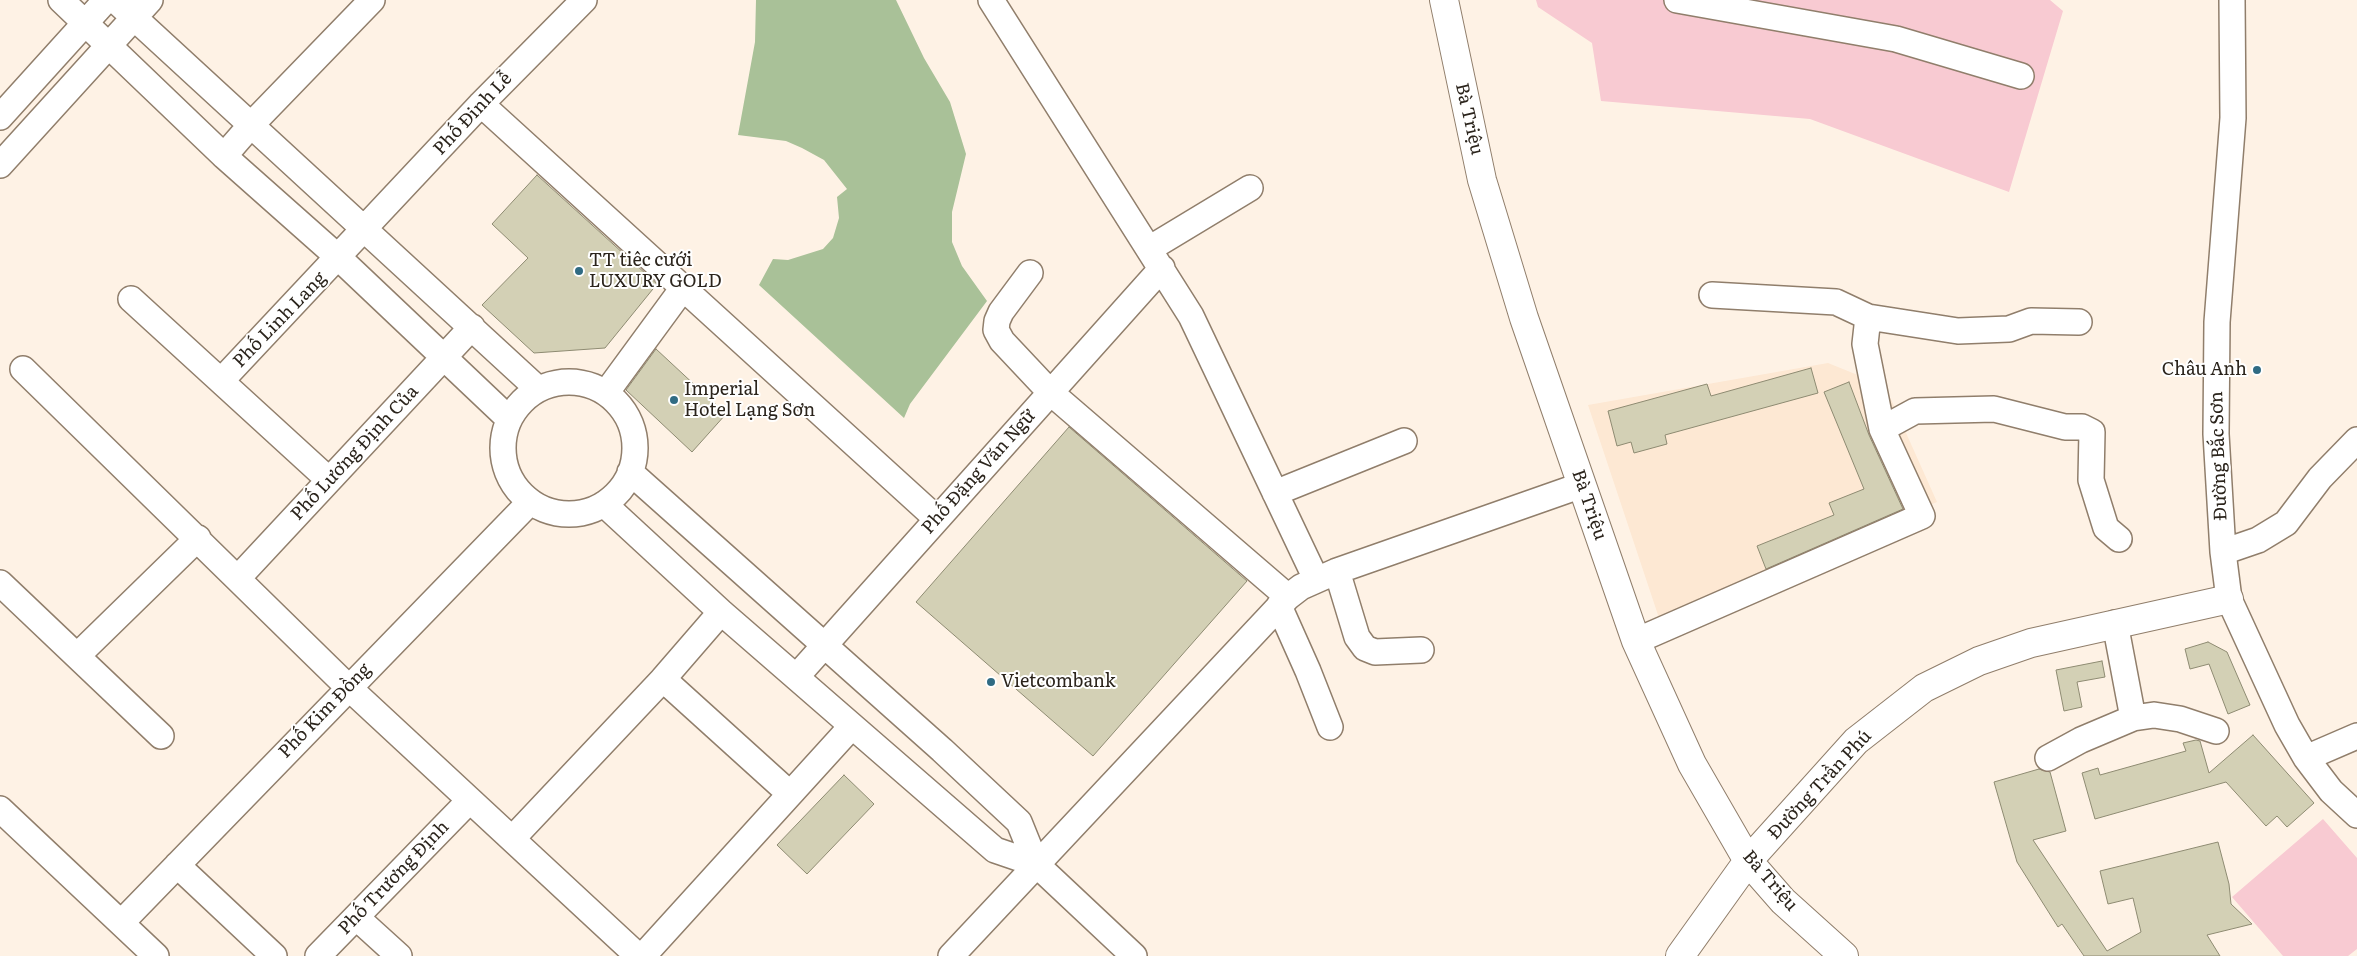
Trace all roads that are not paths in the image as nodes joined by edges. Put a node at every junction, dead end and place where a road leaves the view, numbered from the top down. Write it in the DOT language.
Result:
graph roads {
  1 [pos="61,0"];
  2 [pos="106,0"];
  3 [pos="115,0"];
  4 [pos="372,0"];
  5 [pos="584,0"];
  6 [pos="991,0"];
  7 [pos="1444,0"];
  8 [pos="1677,0"];
  9 [pos="2232,0"];
  10 [pos="142,8"];
  11 [pos="84,23"];
  12 [pos="108,44"];
  13 [pos="2021,76"];
  14 [pos="481,104"];
  15 [pos="0,117"];
  16 [pos="251,125"];
  17 [pos="224,156"];
  18 [pos="0,165"];
  19 [pos="1250,188"];
  20 [pos="365,230"];
  21 [pos="338,258"];
  22 [pos="1155,258"];
  23 [pos="1030,273"];
  24 [pos="683,288"];
  25 [pos="1712,295"];
  26 [pos="131,299"];
  27 [pos="1868,317"];
  28 [pos="2079,322"];
  29 [pos="472,327"];
  30 [pos="444,357"];
  31 [pos="23,369"];
  32 [pos="221,381"];
  33 [pos="538,389"];
  34 [pos="1050,392"];
  35 [pos="606,393"];
  36 [pos="509,419"];
  37 [pos="1882,429"];
  38 [pos="1404,440"];
  39 [pos="2357,440"];
  40 [pos="630,472"];
  41 [pos="330,480"];
  42 [pos="1582,485"];
  43 [pos="1275,493"];
  44 [pos="530,502"];
  45 [pos="604,504"];
  46 [pos="937,519"];
  47 [pos="198,538"];
  48 [pos="2119,539"];
  49 [pos="2223,552"];
  50 [pos="1327,575"];
  51 [pos="238,578"];
  52 [pos="0,583"];
  53 [pos="2229,599"];
  54 [pos="1283,602"];
  55 [pos="721,612"];
  56 [pos="2115,623"];
  57 [pos="1636,641"];
  58 [pos="823,646"];
  59 [pos="1421,650"];
  60 [pos="77,656"];
  61 [pos="797,676"];
  62 [pos="663,679"];
  63 [pos="348,687"];
  64 [pos="2133,718"];
  65 [pos="852,726"];
  66 [pos="1330,727"];
  67 [pos="2216,731"];
  68 [pos="161,736"];
  69 [pos="2357,736"];
  70 [pos="942,750"];
  71 [pos="2048,758"];
  72 [pos="2306,758"];
  73 [pos="915,779"];
  74 [pos="789,793"];
  75 [pos="469,800"];
  76 [pos="0,809"];
  77 [pos="2357,815"];
  78 [pos="512,839"];
  79 [pos="1748,861"];
  80 [pos="1036,864"];
  81 [pos="177,865"];
  82 [pos="356,917"];
  83 [pos="121,923"];
  84 [pos="156,956"];
  85 [pos="274,956"];
  86 [pos="318,956"];
  87 [pos="399,956"];
  88 [pos="638,956"];
  89 [pos="643,956"];
  90 [pos="951,956"];
  91 [pos="1134,956"];
  92 [pos="1680,956"];
  93 [pos="1844,956"];
  1 -- 11 [label="street"];
  2 -- 11 [label="street"];
  3 -- 10 [label="street"];
  4 -- 16 [label="street"];
  5 -- 14 [label="street, Phố Đinh Lễ"];
  6 -- 22 [label="street"];
  7 -- 42 [label="main road, Bà Triệu"];
  8 -- 13 [label="street"];
  9 -- 49 [label="street, Đường Bắc Sơn"];
  10 -- 12 [label="street"];
  10 -- 16 [label="street"];
  11 -- 12 [label="street"];
  11 -- 15 [label="street"];
  12 -- 17 [label="street"];
  12 -- 18 [label="street"];
  14 -- 20 [label="street, Phố Đinh Lễ"];
  14 -- 24 [label="street"];
  16 -- 17 [label="street"];
  16 -- 20 [label="street"];
  17 -- 21 [label="street"];
  19 -- 22 [label="street, Phố Đặng Văn Ngữ"];
  20 -- 21 [label="street, Phố Đinh Lễ"];
  20 -- 29 [label="street"];
  21 -- 30 [label="street"];
  21 -- 32 [label="street, Phố Linh Lang"];
  22 -- 34 [label="street, Phố Đặng Văn Ngữ"];
  22 -- 43 [label="street"];
  23 -- 34 [label="street"];
  24 -- 35 [label="street"];
  24 -- 46 [label="street"];
  25 -- 27 [label="street"];
  26 -- 32 [label="street, Phố Linh Lang"];
  27 -- 28 [label="street"];
  27 -- 37 [label="street"];
  29 -- 30 [label="street, Phố Lương Định Của"];
  29 -- 33 [label="street"];
  30 -- 36 [label="street"];
  30 -- 41 [label="street, Phố Lương Định Của"];
  31 -- 47 [label="street"];
  32 -- 41 [label="street, Phố Linh Lang"];
  33 -- 35 [label="street"];
  33 -- 36 [label="street"];
  34 -- 46 [label="street, Phố Đặng Văn Ngữ"];
  34 -- 54 [label="street"];
  35 -- 40 [label="street"];
  36 -- 44 [label="street"];
  37 -- 48 [label="street"];
  37 -- 57 [label="street"];
  38 -- 43 [label="street"];
  39 -- 49 [label="street"];
  40 -- 45 [label="street"];
  40 -- 58 [label="street"];
  41 -- 51 [label="street, Phố Lương Định Của"];
  42 -- 50 [label="street"];
  42 -- 57 [label="main road, Bà Triệu"];
  43 -- 50 [label="street"];
  44 -- 45 [label="street"];
  44 -- 63 [label="street, Phố Kim Đồng"];
  45 -- 55 [label="street"];
  46 -- 58 [label="street, Phố Đặng Văn Ngữ"];
  47 -- 51 [label="street"];
  47 -- 60 [label="street"];
  49 -- 53 [label="street, Đường Bắc Sơn"];
  50 -- 54 [label="street"];
  50 -- 59 [label="street"];
  51 -- 63 [label="street"];
  52 -- 60 [label="street"];
  53 -- 56 [label="main road, Đường Trần Phú"];
  53 -- 72 [label="street, Đường Bắc Sơn"];
  54 -- 66 [label="street"];
  54 -- 80 [label="street"];
  55 -- 61 [label="street"];
  55 -- 62 [label="street"];
  56 -- 64 [label="street"];
  56 -- 79 [label="main road, Đường Trần Phú"];
  57 -- 79 [label="main road, Bà Triệu"];
  58 -- 61 [label="street, Phố Đặng Văn Ngữ"];
  58 -- 70 [label="street"];
  60 -- 68 [label="street"];
  61 -- 65 [label="street"];
  62 -- 74 [label="street"];
  62 -- 78 [label="street"];
  63 -- 75 [label="street"];
  63 -- 81 [label="street, Phố Kim Đồng"];
  64 -- 67 [label="street"];
  64 -- 71 [label="street"];
  65 -- 73 [label="street"];
  65 -- 74 [label="street"];
  69 -- 72 [label="street"];
  70 -- 73 [label="street"];
  70 -- 80 [label="street"];
  72 -- 77 [label="street, Đường Bắc Sơn"];
  73 -- 80 [label="street"];
  74 -- 89 [label="street"];
  75 -- 78 [label="street"];
  75 -- 82 [label="street, Phố Trương Định"];
  76 -- 83 [label="street"];
  78 -- 88 [label="street"];
  79 -- 92 [label="main road, Đường Trần Phú"];
  79 -- 93 [label="main road, Bà Triệu"];
  80 -- 90 [label="street"];
  80 -- 91 [label="street"];
  81 -- 83 [label="street, Phố Kim Đồng"];
  81 -- 85 [label="street"];
  82 -- 86 [label="street, Phố Trương Định"];
  82 -- 87 [label="street"];
  83 -- 84 [label="street"];
}
